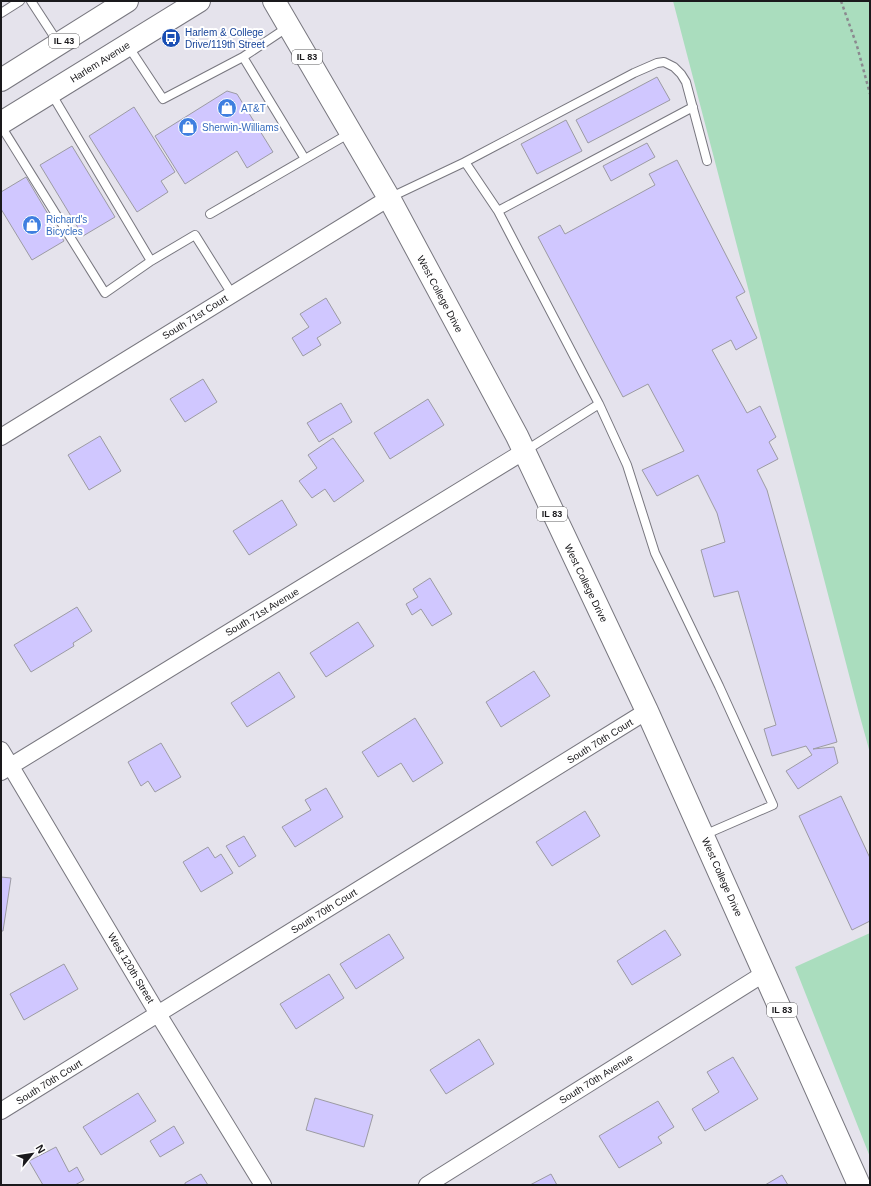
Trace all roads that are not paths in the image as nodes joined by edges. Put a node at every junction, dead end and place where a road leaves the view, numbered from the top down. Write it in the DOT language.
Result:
graph roads {
  1 [pos="20,1"];
  2 [pos="31,1"];
  3 [pos="127,1"];
  4 [pos="199,1"];
  5 [pos="274,1"];
  6 [pos="1,13"];
  7 [pos="289,26"];
  8 [pos="59,44"];
  9 [pos="127,45"];
  10 [pos="243,57"];
  11 [pos="1,80"];
  12 [pos="51,92"];
  13 [pos="693,107"];
  14 [pos="1,123"];
  15 [pos="1,126"];
  16 [pos="351,133"];
  17 [pos="305,159"];
  18 [pos="708,161"];
  19 [pos="465,162"];
  20 [pos="389,198"];
  21 [pos="498,210"];
  22 [pos="210,214"];
  23 [pos="152,261"];
  24 [pos="232,294"];
  25 [pos="599,404"];
  26 [pos="1,437"];
  27 [pos="523,452"];
  28 [pos="647,711"];
  29 [pos="1,750"];
  30 [pos="6,769"];
  31 [pos="703,836"];
  32 [pos="765,973"];
  33 [pos="158,1014"];
  34 [pos="1,1111"];
  35 [pos="263,1185"];
  36 [pos="427,1185"];
  37 [pos="860,1185"];
  1 -- 6 [label="lane"];
  2 -- 8 [label="lane"];
  3 -- 8 [label="main road, IL 43"];
  4 -- 9 [label="main road, Harlem Avenue"];
  5 -- 7 [label="main road, West College Drive / IL 83"];
  7 -- 10 [label="lane"];
  7 -- 16 [label="main road, West College Drive / IL 83"];
  8 -- 11 [label="main road, IL 43"];
  9 -- 10 [label="lane"];
  9 -- 12 [label="main road, Harlem Avenue"];
  10 -- 17 [label="lane"];
  12 -- 14 [label="main road, Harlem Avenue"];
  12 -- 23 [label="lane"];
  13 -- 18 [label="lane"];
  13 -- 19 [label="lane"];
  13 -- 21 [label="lane"];
  15 -- 23 [label="lane"];
  16 -- 17 [label="lane"];
  16 -- 20 [label="main road, West College Drive / IL 83"];
  17 -- 22 [label="lane"];
  19 -- 20 [label="lane"];
  19 -- 21 [label="lane"];
  20 -- 24 [label="street, South 71st Court"];
  20 -- 27 [label="main road, West College Drive / IL 83"];
  21 -- 25 [label="lane"];
  23 -- 24 [label="lane"];
  24 -- 26 [label="street, South 71st Court"];
  25 -- 27 [label="lane"];
  25 -- 31 [label="lane"];
  27 -- 28 [label="main road, West College Drive / IL 83"];
  27 -- 30 [label="street, South 71st Avenue"];
  28 -- 31 [label="main road, West College Drive / IL 83"];
  28 -- 33 [label="street, South 70th Court"];
  29 -- 30 [label="street, West 120th Street"];
  30 -- 33 [label="street, West 120th Street"];
  31 -- 32 [label="main road, West College Drive / IL 83"];
  32 -- 36 [label="street, South 70th Avenue"];
  32 -- 37 [label="main road, West College Drive / IL 83"];
  33 -- 34 [label="street, South 70th Court"];
  33 -- 35 [label="street, West 120th Street"];
}
